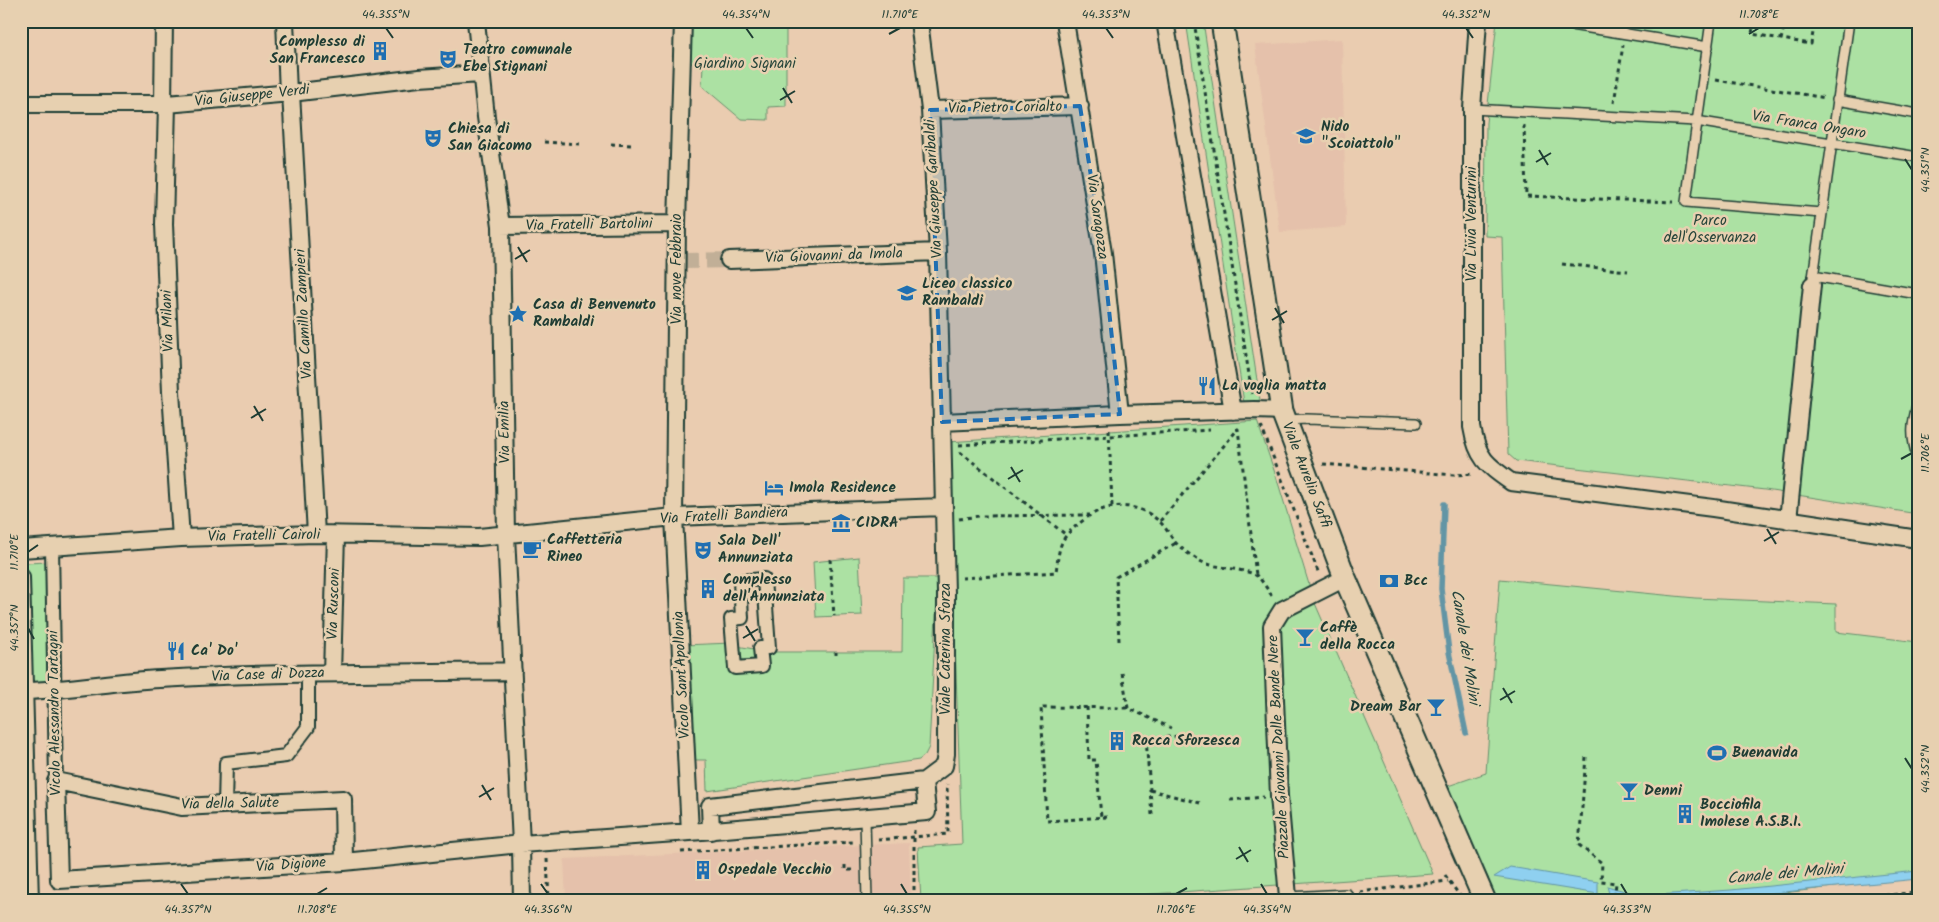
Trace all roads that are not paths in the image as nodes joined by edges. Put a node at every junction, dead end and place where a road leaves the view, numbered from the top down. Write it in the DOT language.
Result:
graph roads {
  1 [pos="164,21"];
  2 [pos="285,21"];
  3 [pos="476,21"];
  4 [pos="683,21"];
  5 [pos="920,21"];
  6 [pos="1065,21"];
  7 [pos="1166,21"];
  8 [pos="1222,21"];
  9 [pos="1478,21"];
  10 [pos="1546,21"];
  11 [pos="1711,21"];
  12 [pos="1849,21"];
  13 [pos="1708,47"];
  14 [pos="481,74"];
  15 [pos="290,93"];
  16 [pos="1837,100"];
  17 [pos="21,104"];
  18 [pos="165,104"];
  19 [pos="1080,106"];
  20 [pos="1472,109"];
  21 [pos="930,110"];
  22 [pos="1918,114"];
  23 [pos="1696,121"];
  24 [pos="1831,144"];
  25 [pos="1918,157"];
  26 [pos="1822,213"];
  27 [pos="677,224"];
  28 [pos="501,226"];
  29 [pos="938,252"];
  30 [pos="729,260"];
  31 [pos="1813,280"];
  32 [pos="1918,294"];
  33 [pos="1918,402"];
  34 [pos="1233,411"];
  35 [pos="1115,414"];
  36 [pos="1283,416"];
  37 [pos="942,422"];
  38 [pos="1416,423"];
  39 [pos="1918,458"];
  40 [pos="944,514"];
  41 [pos="674,517"];
  42 [pos="1788,520"];
  43 [pos="316,534"];
  44 [pos="336,535"];
  45 [pos="506,535"];
  46 [pos="181,538"];
  47 [pos="1918,539"];
  48 [pos="52,546"];
  49 [pos="21,549"];
  50 [pos="21,577"];
  51 [pos="1345,578"];
  52 [pos="735,668"];
  53 [pos="512,671"];
  54 [pos="308,673"];
  55 [pos="332,674"];
  56 [pos="55,690"];
  57 [pos="25,691"];
  58 [pos="56,781"];
  59 [pos="924,781"];
  60 [pos="225,806"];
  61 [pos="865,818"];
  62 [pos="712,831"];
  63 [pos="690,832"];
  64 [pos="521,844"];
  65 [pos="344,862"];
  66 [pos="59,880"];
  67 [pos="1341,896"];
  68 [pos="1288,899"];
  69 [pos="30,901"];
  70 [pos="522,901"];
  71 [pos="866,901"];
  72 [pos="1485,901"];
  1 -- 18 [label="street, Via Milani"];
  2 -- 15 [label="street, Via Camillo Zampieri"];
  3 -- 14 [label="street, Via Emilia"];
  4 -- 27 [label="street, Via nove Febbraio"];
  5 -- 21 [label="street, Via Giuseppe Garibaldi"];
  6 -- 19 [label="street, Via Saragozza"];
  7 -- 34 [label="street"];
  8 -- 36 [label="street, Viale Aurelio Saffi"];
  9 -- 20 [label="street, Via Livia Venturini"];
  10 -- 13 [label="lane"];
  11 -- 13 [label="lane"];
  12 -- 16 [label="lane"];
  13 -- 23 [label="lane"];
  14 -- 15 [label="street, Via Giuseppe Verdi"];
  14 -- 28 [label="street, Via Emilia"];
  15 -- 18 [label="street, Via Giuseppe Verdi"];
  15 -- 43 [label="street, Via Camillo Zampieri"];
  16 -- 22 [label="lane"];
  16 -- 24 [label="lane"];
  17 -- 18 [label="street, Via Giuseppe Verdi"];
  18 -- 46 [label="street, Via Milani"];
  19 -- 21 [label="street, Via Pietro Corialto"];
  19 -- 35 [label="street, Via Saragozza"];
  20 -- 23 [label="lane, Via Franca Ongaro"];
  20 -- 42 [label="street, Via Livia Venturini"];
  21 -- 29 [label="street, Via Giuseppe Garibaldi"];
  23 -- 24 [label="lane, Via Franca Ongaro"];
  23 -- 26 [label="lane"];
  24 -- 25 [label="lane, Via Franca Ongaro"];
  24 -- 26 [label="lane"];
  26 -- 31 [label="lane"];
  27 -- 28 [label="street, Via Fratelli Bartolini"];
  27 -- 41 [label="street, Via nove Febbraio"];
  28 -- 45 [label="street, Via Emilia"];
  29 -- 30 [label="street, Via Giovanni da Imola"];
  29 -- 37 [label="street, Via Giuseppe Garibaldi"];
  31 -- 32 [label="lane"];
  31 -- 42 [label="street"];
  33 -- 39 [label="lane"];
  34 -- 35 [label="street"];
  34 -- 36 [label="street"];
  35 -- 37 [label="street"];
  36 -- 38 [label="lane"];
  36 -- 51 [label="street, Viale Aurelio Saffi"];
  37 -- 40 [label="street, Via Giuseppe Garibaldi"];
  40 -- 41 [label="street, Via Fratelli Bandiera"];
  40 -- 59 [label="street, Viale Caterina Sforza"];
  41 -- 45 [label="street, Via Fratelli Bandiera"];
  41 -- 63 [label="street, Vicolo Sant'Apollonia"];
  42 -- 47 [label="street, Via Livia Venturini"];
  43 -- 44 [label="street, Via Fratelli Cairoli"];
  43 -- 46 [label="street, Via Fratelli Cairoli"];
  44 -- 45 [label="street, Via Fratelli Cairoli"];
  44 -- 55 [label="street, Via Rusconi"];
  45 -- 53 [label="street, Via Emilia"];
  46 -- 48 [label="street, Via Fratelli Cairoli"];
  48 -- 49 [label="street, Via Fratelli Cairoli"];
  48 -- 56 [label="street, Vicolo Alessandro Tartagni"];
  50 -- 57 [label="street"];
  51 -- 68 [label="street, Piazzale Giovanni Dalle Bande Nere"];
  51 -- 72 [label="street, Viale Aurelio Saffi"];
  52 -- 52 [label="street"];
  53 -- 55 [label="street, Via Case di Dozza"];
  53 -- 64 [label="street, Via Emilia"];
  54 -- 55 [label="street, Via Case di Dozza"];
  54 -- 56 [label="street, Via Case di Dozza"];
  54 -- 60 [label="street"];
  56 -- 57 [label="street, Via Case di Dozza"];
  56 -- 58 [label="street, Vicolo Alessandro Tartagni"];
  57 -- 69 [label="street"];
  58 -- 60 [label="street, Via della Salute"];
  58 -- 66 [label="street, Vicolo Alessandro Tartagni"];
  59 -- 61 [label="street"];
  59 -- 62 [label="street"];
  60 -- 65 [label="street, Via della Salute"];
  61 -- 62 [label="street"];
  61 -- 71 [label="lane"];
  62 -- 63 [label="street"];
  63 -- 64 [label="street"];
  64 -- 65 [label="street, Via Digione"];
  64 -- 70 [label="street, Via Emilia"];
  65 -- 66 [label="street, Via Digione"];
  67 -- 68 [label="lane"];
}
